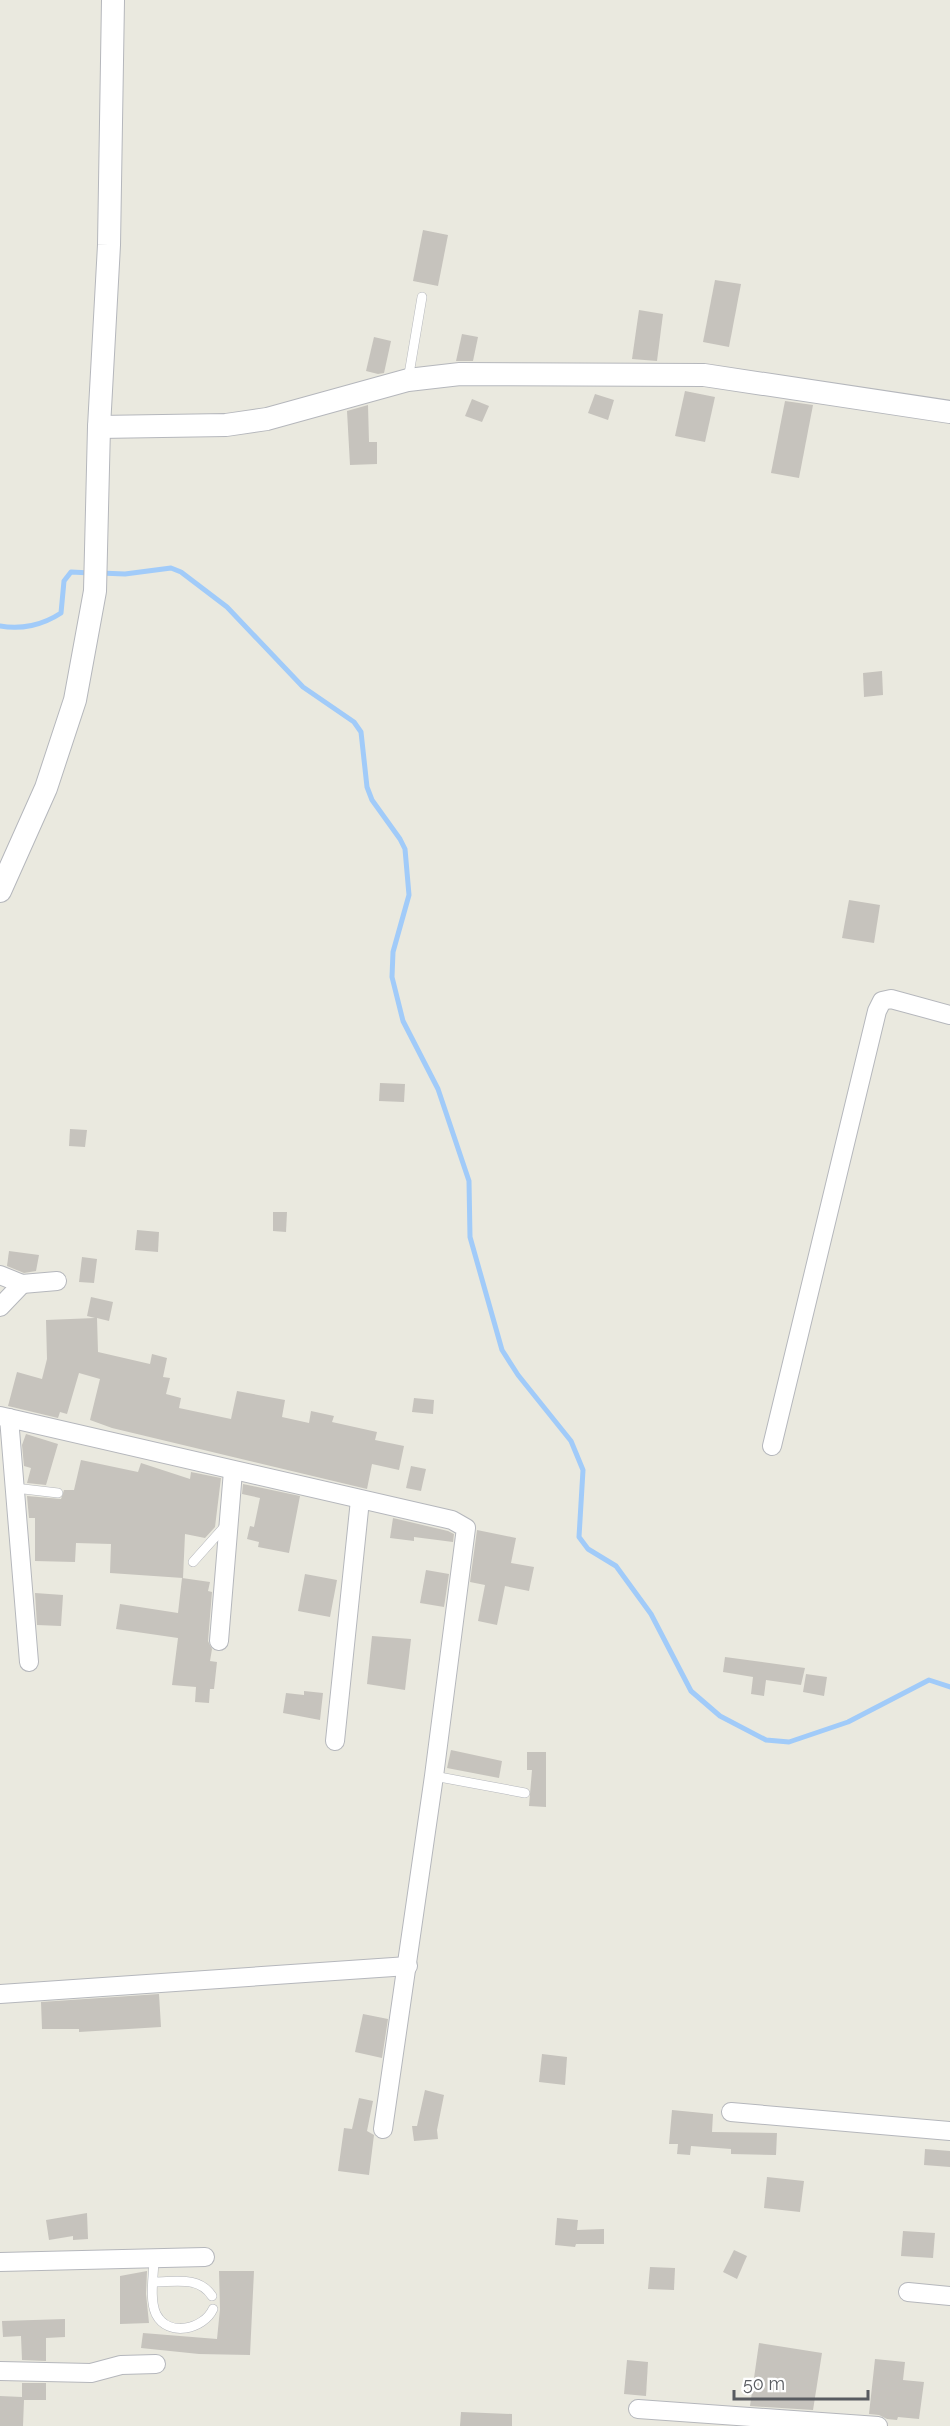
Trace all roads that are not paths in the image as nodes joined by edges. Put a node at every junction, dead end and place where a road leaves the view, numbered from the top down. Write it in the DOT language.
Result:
graph roads {
  1 [pos="112,0"];
  2 [pos="422,297"];
  3 [pos="408,380"];
  4 [pos="950,412"];
  5 [pos="99,427"];
  6 [pos="0,891"];
  7 [pos="950,1015"];
  8 [pos="0,1275"];
  9 [pos="57,1281"];
  10 [pos="22,1284"];
  11 [pos="0,1307"];
  12 [pos="5,1417"];
  13 [pos="772,1446"];
  14 [pos="233,1471"];
  15 [pos="15,1488"];
  16 [pos="58,1493"];
  17 [pos="360,1500"];
  18 [pos="228,1523"];
  19 [pos="193,1562"];
  20 [pos="219,1641"];
  21 [pos="29,1662"];
  22 [pos="335,1741"];
  23 [pos="434,1776"];
  24 [pos="525,1793"];
  25 [pos="408,1966"];
  26 [pos="0,1994"];
  27 [pos="731,2112"];
  28 [pos="383,2129"];
  29 [pos="950,2131"];
  30 [pos="205,2257"];
  31 [pos="154,2258"];
  32 [pos="0,2262"];
  33 [pos="154,2282"];
  34 [pos="908,2292"];
  35 [pos="950,2295"];
  36 [pos="212,2296"];
  37 [pos="213,2309"];
  38 [pos="156,2364"];
  39 [pos="0,2371"];
  40 [pos="638,2409"];
  41 [pos="878,2426"];
  1 -- 5 [label="street"];
  2 -- 3 [label="lane"];
  3 -- 4 [label="street"];
  3 -- 5 [label="street"];
  5 -- 6 [label="street"];
  7 -- 13 [label="street"];
  8 -- 10 [label="street"];
  9 -- 10 [label="street"];
  10 -- 11 [label="street"];
  12 -- 14 [label="street"];
  12 -- 15 [label="street"];
  14 -- 17 [label="street"];
  14 -- 18 [label="street"];
  15 -- 16 [label="lane"];
  15 -- 21 [label="street"];
  17 -- 22 [label="street"];
  17 -- 23 [label="street"];
  18 -- 19 [label="lane"];
  18 -- 20 [label="street"];
  23 -- 24 [label="lane"];
  23 -- 25 [label="street"];
  25 -- 26 [label="street"];
  25 -- 28 [label="street"];
  27 -- 29 [label="street"];
  30 -- 31 [label="street"];
  31 -- 32 [label="street"];
  31 -- 33 [label="lane"];
  33 -- 36 [label="lane"];
  33 -- 37 [label="lane"];
  34 -- 35 [label="street"];
  38 -- 39 [label="street"];
  40 -- 41 [label="street"];
}
